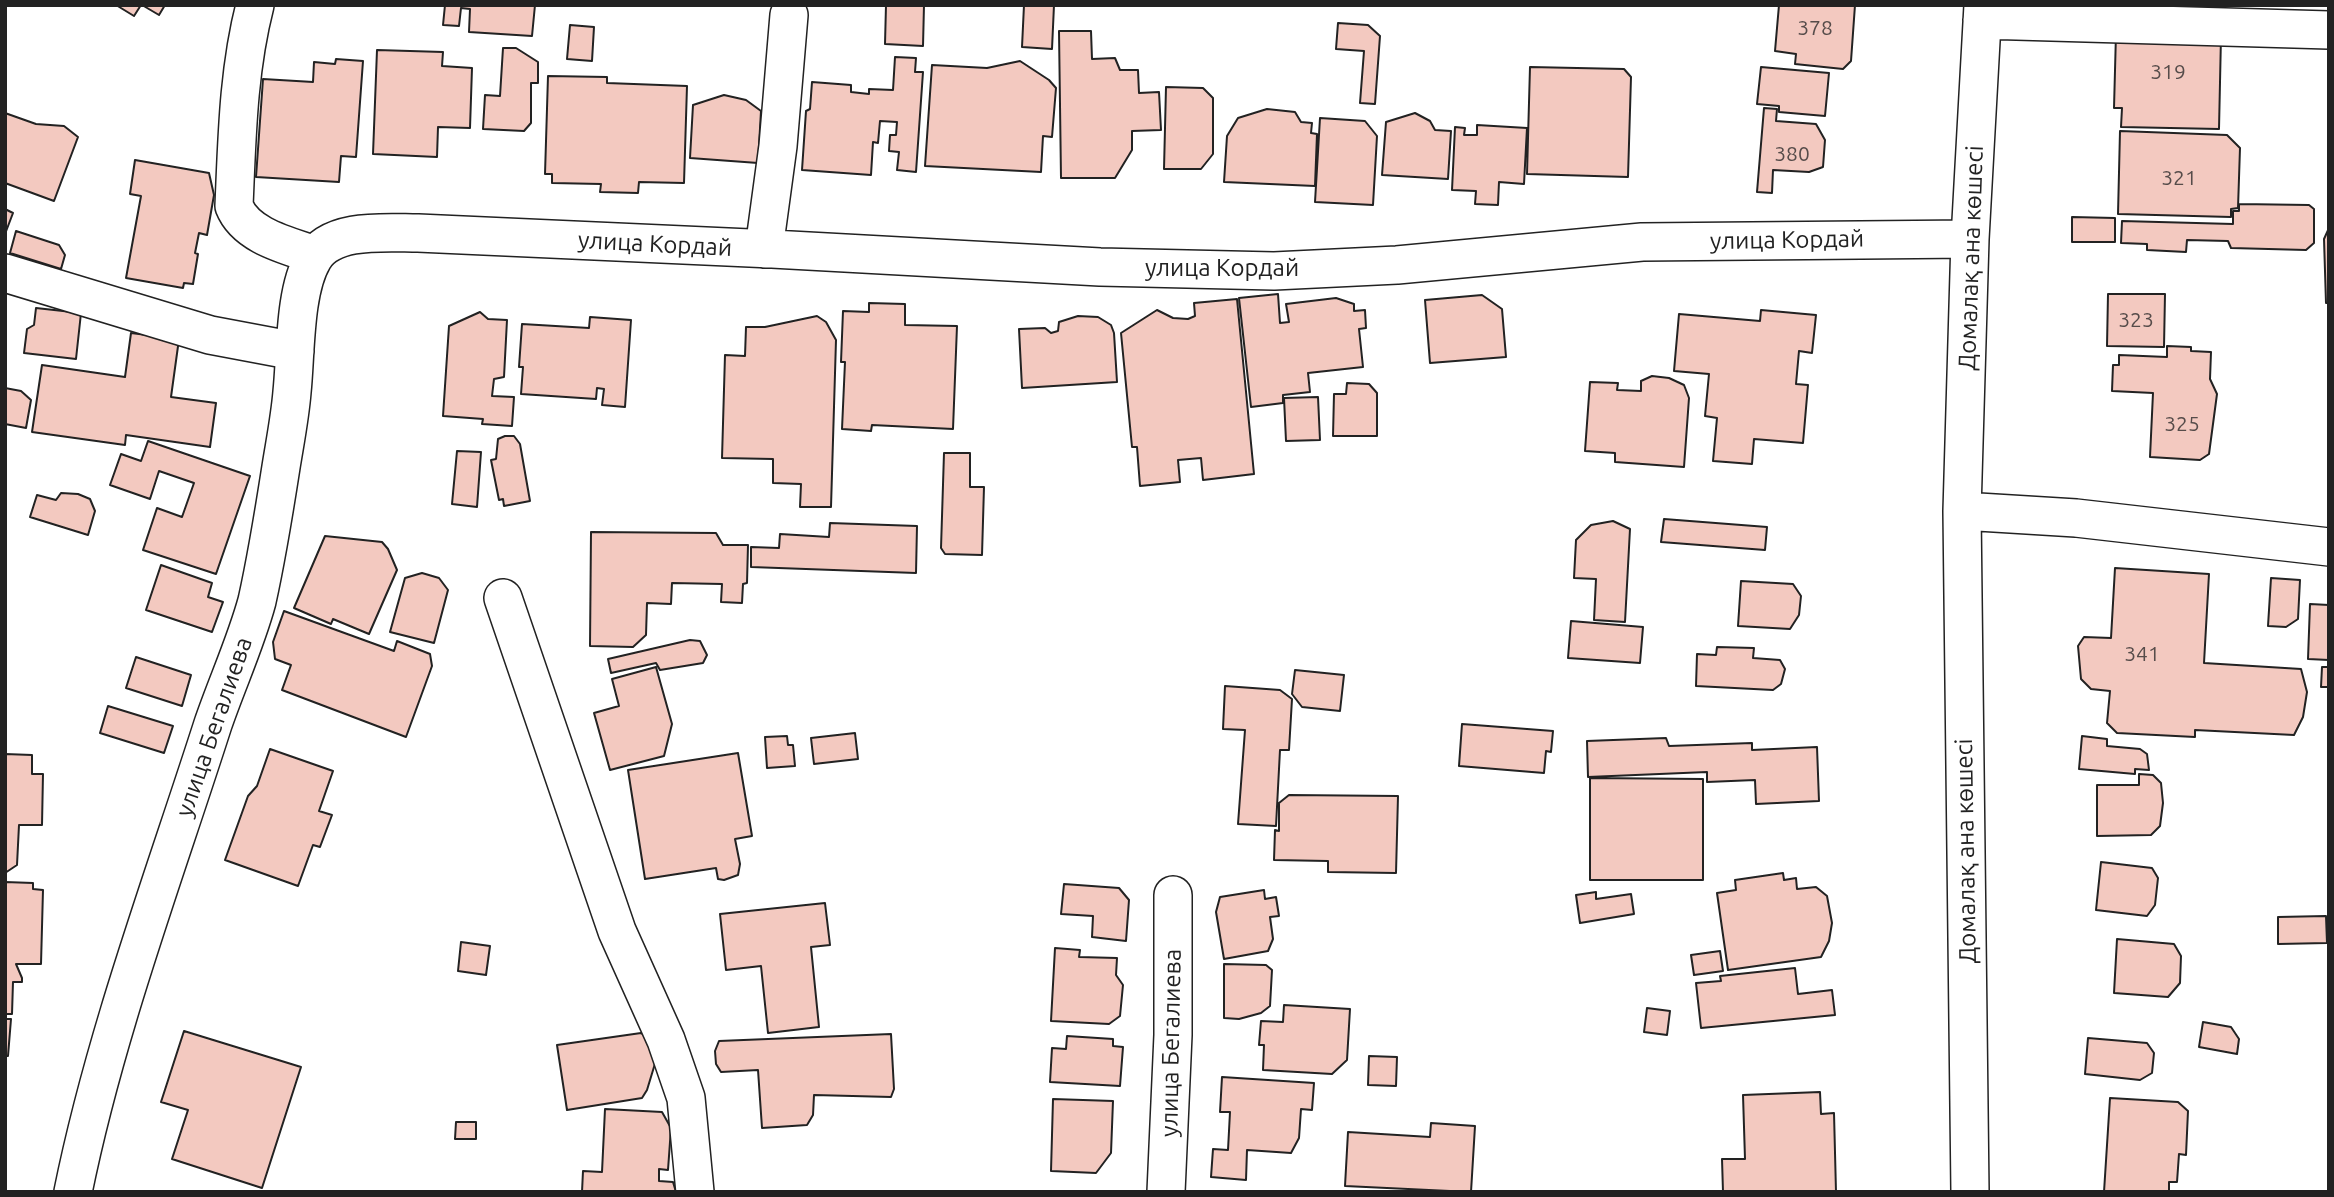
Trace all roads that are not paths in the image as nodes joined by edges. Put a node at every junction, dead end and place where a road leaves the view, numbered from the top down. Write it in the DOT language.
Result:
graph roads {
  1 [pos="255,5"];
  2 [pos="1982,13"];
  3 [pos="789,15"];
  4 [pos="2329,30"];
  5 [pos="1970,239"];
  6 [pos="322,248"];
  7 [pos="764,249"];
  8 [pos="5,273"];
  9 [pos="295,351"];
  10 [pos="1962,511"];
  11 [pos="2329,547"];
  12 [pos="503,598"];
  13 [pos="1173,895"];
  14 [pos="73,1192"];
  15 [pos="695,1192"];
  16 [pos="1166,1192"];
  17 [pos="1970,1192"];
  1 -- 6 [label="street"];
  2 -- 4 [label="street"];
  2 -- 5 [label="street, Домалақ ана көшесі"];
  3 -- 7 [label="street"];
  5 -- 7 [label="street, улица Кордай"];
  5 -- 10 [label="street, Домалақ ана көшесі"];
  6 -- 7 [label="street, улица Кордай"];
  6 -- 9 [label="street, улица Бегалиева"];
  8 -- 9 [label="street"];
  9 -- 14 [label="street, улица Бегалиева"];
  10 -- 11 [label="street"];
  10 -- 17 [label="street, Домалақ ана көшесі"];
  12 -- 15 [label="street"];
  13 -- 16 [label="street, улица Бегалиева"];
}
